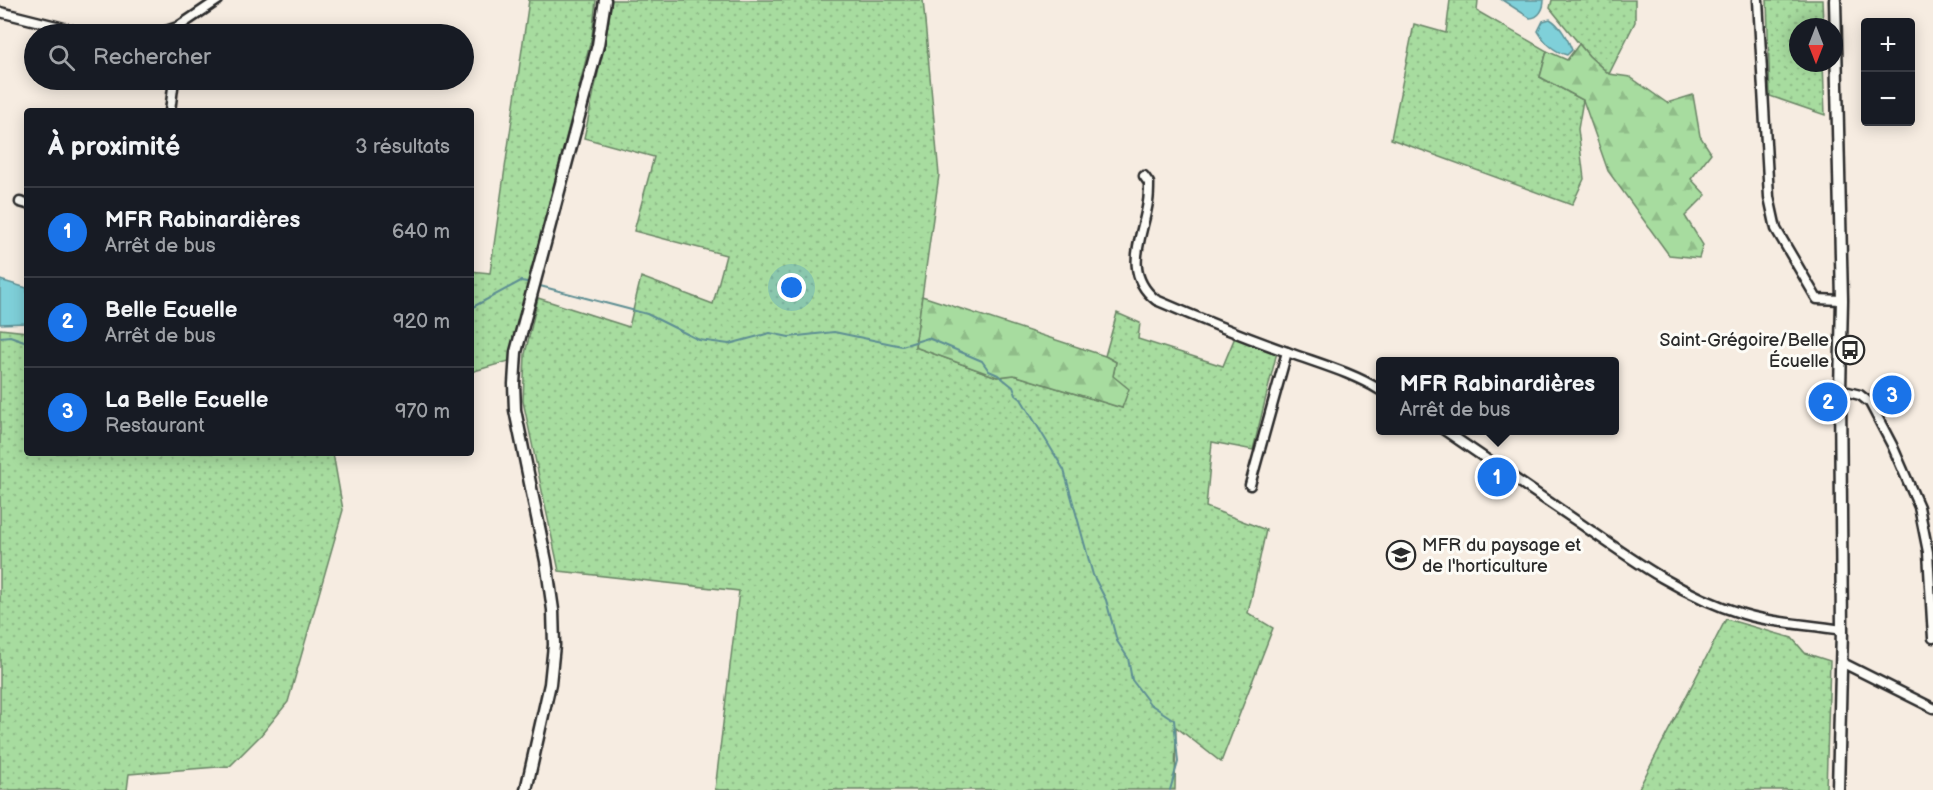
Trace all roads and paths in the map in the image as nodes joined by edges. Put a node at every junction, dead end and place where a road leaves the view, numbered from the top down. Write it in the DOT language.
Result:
graph roads {
  1 [pos="218,0"];
  2 [pos="606,0"];
  3 [pos="1758,0"];
  4 [pos="1834,0"];
  5 [pos="0,12"];
  6 [pos="48,24"];
  7 [pos="188,24"];
  8 [pos="173,90"];
  9 [pos="170,108"];
  10 [pos="1144,176"];
  11 [pos="1842,300"];
  12 [pos="1287,352"];
  13 [pos="1376,387"];
  14 [pos="1840,390"];
  15 [pos="1451,435"];
  16 [pos="1250,485"];
  17 [pos="1842,630"];
  18 [pos="1933,638"];
  19 [pos="1841,662"];
  20 [pos="1933,708"];
  21 [pos="526,790"];
  22 [pos="1838,790"];
  1 -- 7 [label="street"];
  2 -- 21 [label="street"];
  3 -- 11 [label="street"];
  4 -- 11 [label="street"];
  5 -- 6 [label="street"];
  8 -- 9 [label="street"];
  10 -- 12 [label="street"];
  11 -- 14 [label="street"];
  12 -- 13 [label="street"];
  12 -- 16 [label="street"];
  14 -- 17 [label="street"];
  14 -- 18 [label="street"];
  15 -- 17 [label="street"];
  17 -- 19 [label="street"];
  19 -- 20 [label="street"];
  19 -- 22 [label="street"];
}
